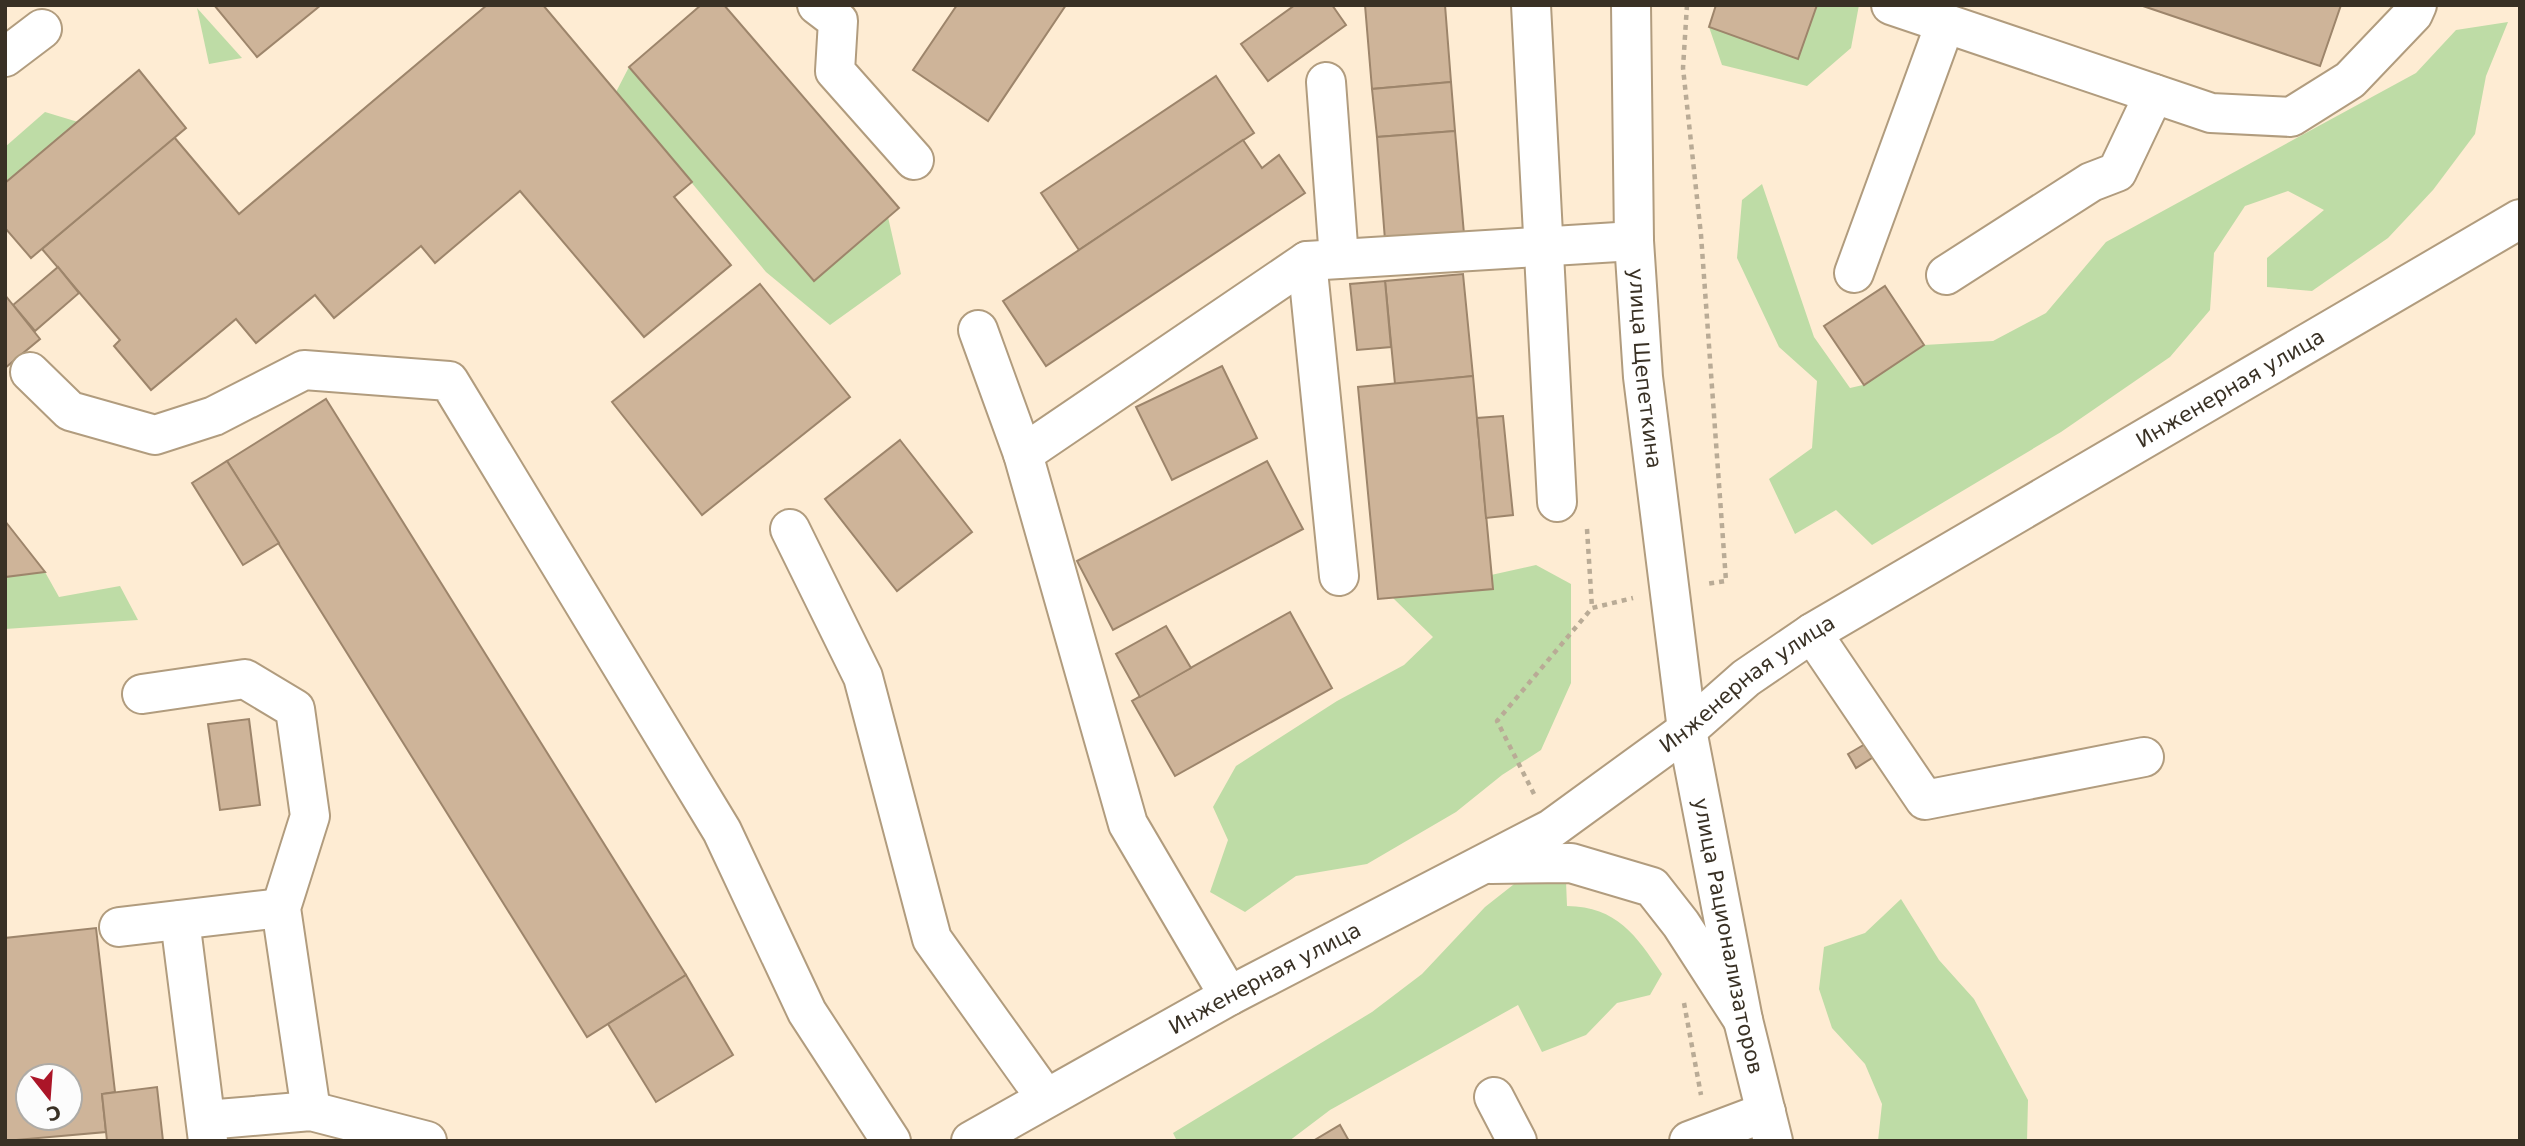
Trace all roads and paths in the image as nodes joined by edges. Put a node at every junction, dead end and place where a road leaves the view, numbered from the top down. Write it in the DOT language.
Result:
graph roads {
  1 [pos="1531,5"];
  2 [pos="1631,5"];
  3 [pos="1891,5"];
  4 [pos="2417,5"];
  5 [pos="835,10"];
  6 [pos="1945,24"];
  7 [pos="42,29"];
  8 [pos="5,57"];
  9 [pos="1326,82"];
  10 [pos="2154,94"];
  11 [pos="914,160"];
  12 [pos="2520,219"];
  13 [pos="1634,241"];
  14 [pos="1544,248"];
  15 [pos="1323,260"];
  16 [pos="1853,273"];
  17 [pos="1947,275"];
  18 [pos="978,330"];
  19 [pos="30,372"];
  20 [pos="1023,454"];
  21 [pos="1558,502"];
  22 [pos="790,529"];
  23 [pos="1339,576"];
  24 [pos="1812,633"];
  25 [pos="142,694"];
  26 [pos="1687,730"];
  27 [pos="2144,757"];
  28 [pos="1485,864"];
  29 [pos="281,908"];
  30 [pos="180,920"];
  31 [pos="119,927"];
  32 [pos="1229,996"];
  33 [pos="1743,1020"];
  34 [pos="1045,1097"];
  35 [pos="1494,1097"];
  36 [pos="311,1111"];
  37 [pos="1770,1126"];
  38 [pos="207,1130"];
  39 [pos="427,1141"];
  40 [pos="891,1141"];
  41 [pos="971,1141"];
  42 [pos="1517,1141"];
  43 [pos="1689,1141"];
  1 -- 14 [label="street"];
  2 -- 13 [label="street, улица Щепеткина"];
  3 -- 6 [label="street"];
  4 -- 10 [label="street"];
  5 -- 11 [label="street"];
  6 -- 10 [label="street"];
  6 -- 16 [label="street"];
  7 -- 8 [label="street"];
  9 -- 15 [label="street"];
  10 -- 17 [label="street"];
  12 -- 24 [label="street, Инженерная улица"];
  13 -- 14 [label="street"];
  13 -- 26 [label="street, улица Щепеткина"];
  14 -- 15 [label="street"];
  14 -- 21 [label="street"];
  15 -- 20 [label="street"];
  15 -- 23 [label="street"];
  18 -- 20 [label="street"];
  19 -- 40 [label="street"];
  20 -- 32 [label="street"];
  22 -- 34 [label="street"];
  24 -- 26 [label="street, Инженерная улица"];
  24 -- 27 [label="street"];
  25 -- 29 [label="street"];
  26 -- 28 [label="street, Инженерная улица"];
  26 -- 33 [label="street, улица Рационализаторов"];
  28 -- 32 [label="street, Инженерная улица"];
  28 -- 33 [label="street"];
  29 -- 30 [label="street"];
  29 -- 36 [label="street"];
  30 -- 31 [label="street"];
  30 -- 38 [label="street"];
  32 -- 34 [label="street, Инженерная улица"];
  33 -- 37 [label="street, улица Рационализаторов"];
  34 -- 41 [label="street, Инженерная улица"];
  35 -- 42 [label="street"];
  36 -- 38 [label="street"];
  36 -- 39 [label="street"];
  37 -- 43 [label="street"];
}
